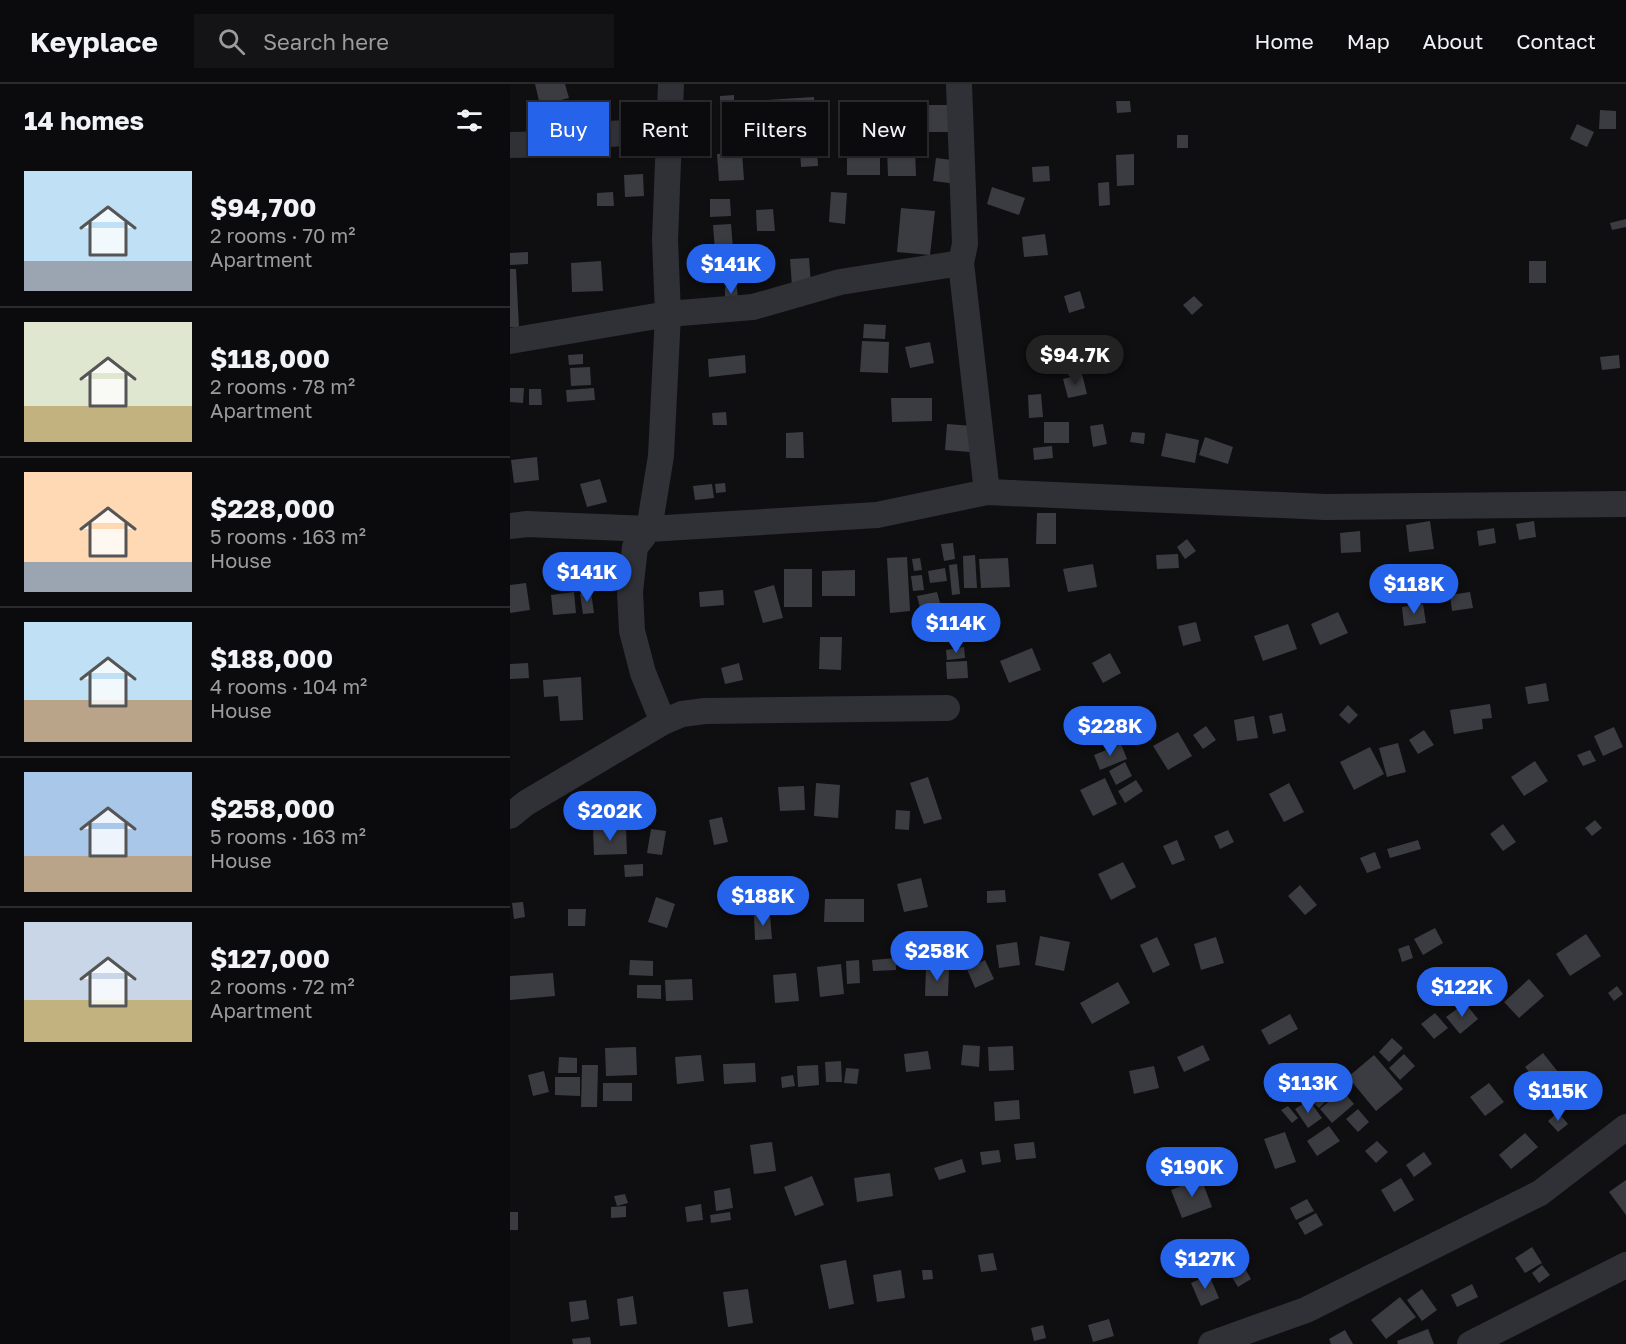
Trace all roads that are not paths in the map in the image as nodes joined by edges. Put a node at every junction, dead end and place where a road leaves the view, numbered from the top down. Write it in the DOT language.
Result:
graph roads {
  1 [pos="671,84"];
  2 [pos="959,84"];
  3 [pos="671,102"];
  4 [pos="621,133"];
  5 [pos="510,145"];
  6 [pos="669,156"];
  7 [pos="961,263"];
  8 [pos="668,314"];
  9 [pos="510,340"];
  10 [pos="987,492"];
  11 [pos="1625,504"];
  12 [pos="510,526"];
  13 [pos="649,529"];
  14 [pos="946,708"];
  15 [pos="663,722"];
  16 [pos="510,816"];
  17 [pos="1626,1127"];
  18 [pos="1626,1265"];
  19 [pos="1211,1344"];
  20 [pos="1470,1344"];
  1 -- 3 [label="street"];
  2 -- 7 [label="street"];
  4 -- 5 [label="street"];
  6 -- 8 [label="street"];
  7 -- 8 [label="street"];
  7 -- 10 [label="street"];
  8 -- 9 [label="street"];
  8 -- 13 [label="street"];
  10 -- 11 [label="street"];
  10 -- 13 [label="street"];
  12 -- 13 [label="street"];
  13 -- 15 [label="street"];
  14 -- 15 [label="street"];
  15 -- 16 [label="street"];
  17 -- 19 [label="street"];
  18 -- 20 [label="street"];
}
